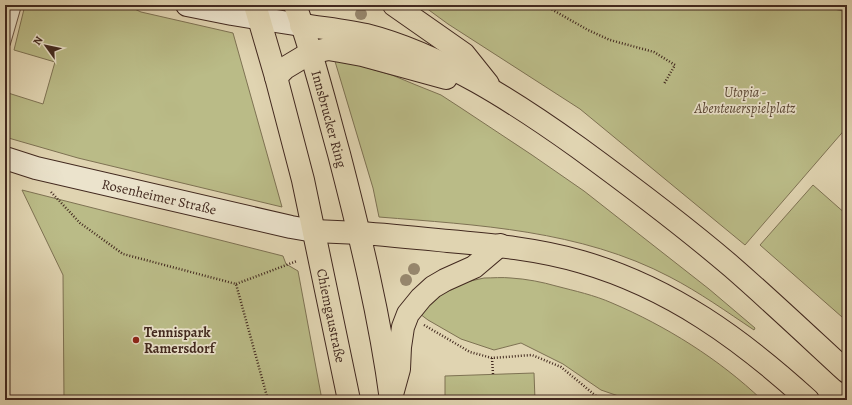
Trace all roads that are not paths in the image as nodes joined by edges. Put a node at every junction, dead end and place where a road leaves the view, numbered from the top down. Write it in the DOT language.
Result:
graph roads {
  1 [pos="16,5"];
  2 [pos="187,5"];
  3 [pos="295,5"];
  4 [pos="394,5"];
  5 [pos="256,12"];
  6 [pos="301,25"];
  7 [pos="5,43"];
  8 [pos="310,53"];
  9 [pos="276,77"];
  10 [pos="494,91"];
  11 [pos="5,158"];
  12 [pos="314,231"];
  13 [pos="360,234"];
  14 [pos="500,245"];
  15 [pos="847,372"];
  16 [pos="391,399"];
  17 [pos="348,400"];
  18 [pos="808,400"];
  1 -- 7 [label="lane"];
  2 -- 5 [label="main road"];
  3 -- 6 [label="main road, Innsbrucker Ring"];
  4 -- 10 [label="main road"];
  5 -- 6 [label="main road"];
  5 -- 9 [label="main road"];
  6 -- 8 [label="main road, Innsbrucker Ring"];
  6 -- 10 [label="main road"];
  8 -- 9 [label="main road"];
  8 -- 10 [label="main road"];
  8 -- 13 [label="main road, Innsbrucker Ring"];
  9 -- 12 [label="main road"];
  10 -- 15 [label="main road"];
  11 -- 12 [label="main road, Rosenheimer Straße"];
  12 -- 13 [label="main road"];
  12 -- 17 [label="main road, Chiemgaustraße"];
  13 -- 14 [label="main road"];
  13 -- 16 [label="main road"];
  14 -- 16 [label="main road"];
  14 -- 18 [label="main road"];
}
